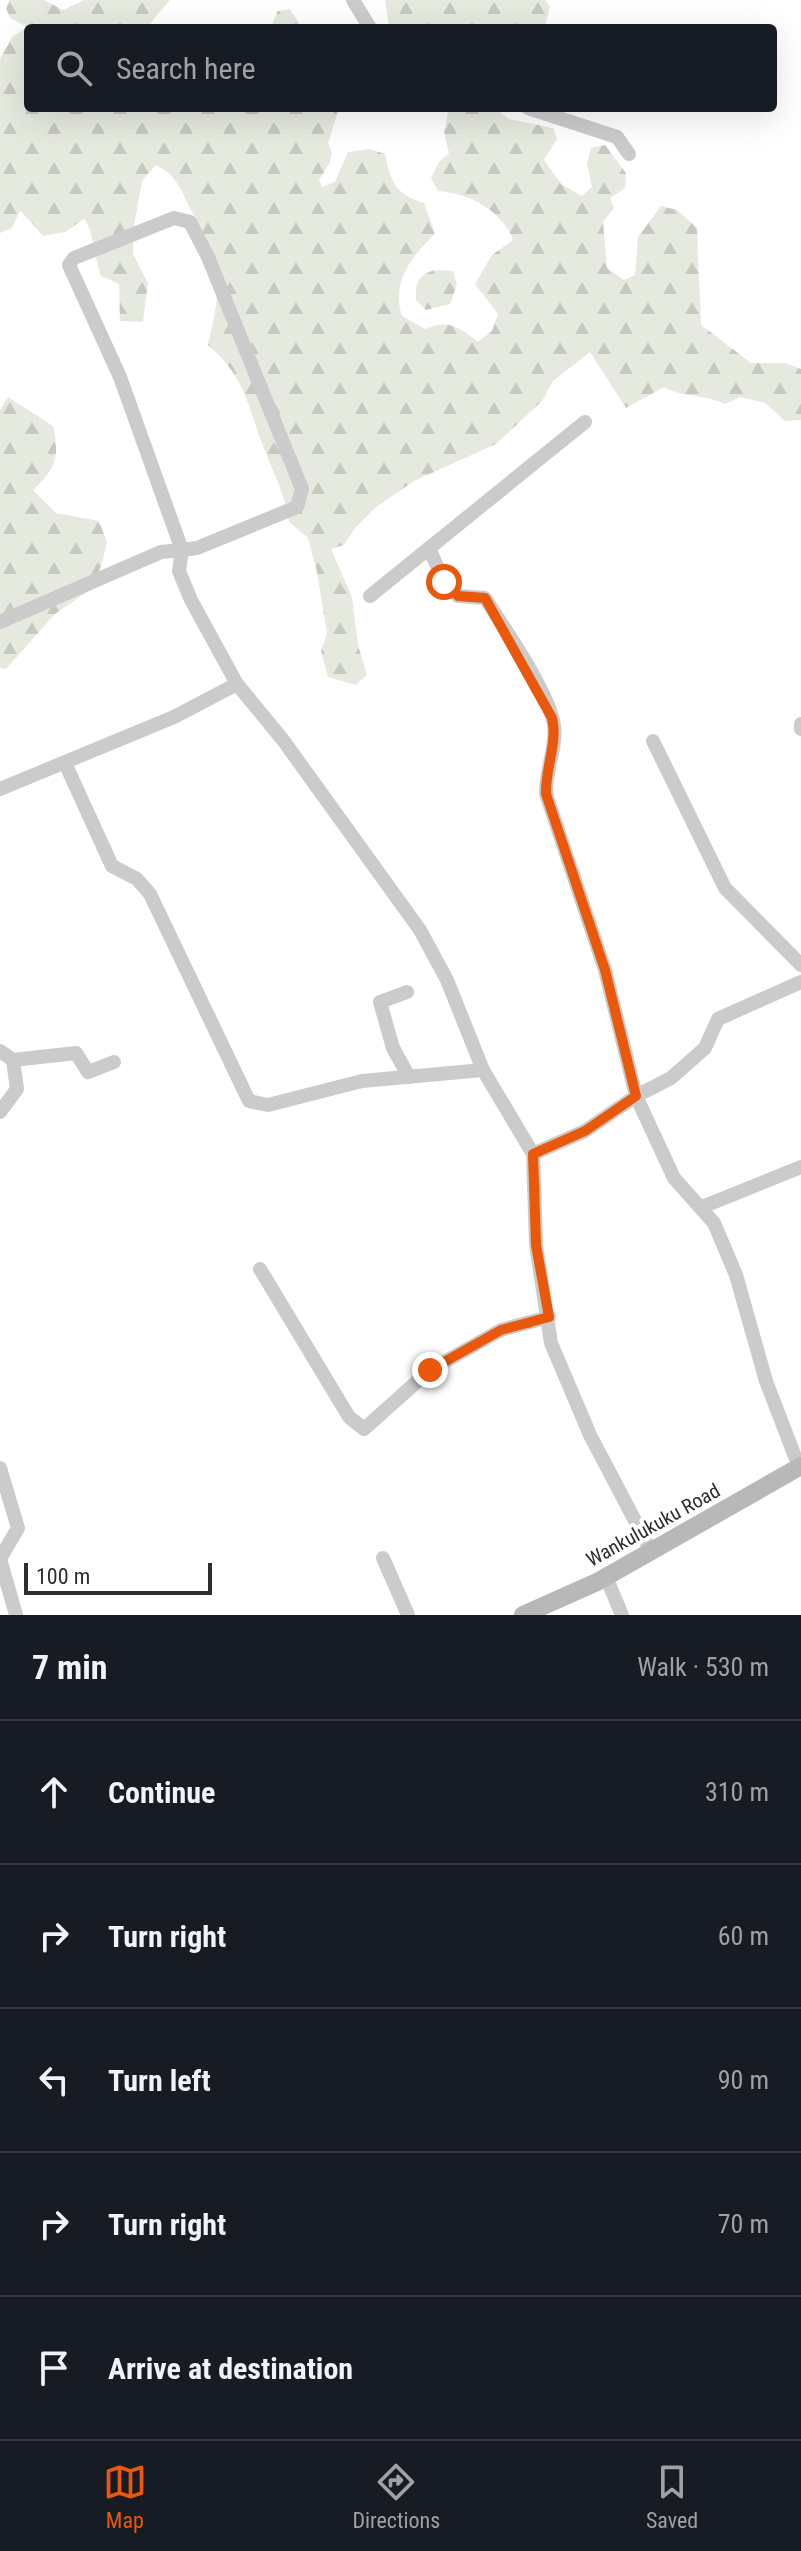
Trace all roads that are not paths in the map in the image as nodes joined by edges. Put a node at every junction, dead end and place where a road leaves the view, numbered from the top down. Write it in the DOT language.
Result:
graph roads {
  1 [pos="353,0"];
  2 [pos="368,24"];
  3 [pos="540,112"];
  4 [pos="629,154"];
  5 [pos="585,422"];
  6 [pos="429,548"];
  7 [pos="182,550"];
  8 [pos="370,596"];
  9 [pos="0,622"];
  10 [pos="237,684"];
  11 [pos="653,741"];
  12 [pos="65,763"];
  13 [pos="0,789"];
  14 [pos="801,965"];
  15 [pos="801,982"];
  16 [pos="407,992"];
  17 [pos="6,1056"];
  18 [pos="114,1062"];
  19 [pos="483,1070"];
  20 [pos="409,1077"];
  21 [pos="636,1096"];
  22 [pos="0,1112"];
  23 [pos="533,1154"];
  24 [pos="801,1167"];
  25 [pos="702,1207"];
  26 [pos="260,1269"];
  27 [pos="549,1317"];
  28 [pos="800,1466"];
  29 [pos="0,1468"];
  30 [pos="652,1553"];
  31 [pos="383,1558"];
  32 [pos="0,1559"];
  33 [pos="606,1577"];
  34 [pos="16,1615"];
  35 [pos="408,1615"];
  36 [pos="523,1615"];
  37 [pos="622,1615"];
  1 -- 2 [label="street"];
  3 -- 4 [label="street"];
  5 -- 6 [label="street"];
  6 -- 8 [label="street"];
  6 -- 21 [label="street"];
  7 -- 7 [label="street"];
  7 -- 9 [label="street"];
  7 -- 10 [label="street"];
  10 -- 12 [label="street"];
  10 -- 19 [label="street"];
  11 -- 14 [label="street"];
  12 -- 13 [label="street"];
  12 -- 20 [label="street"];
  15 -- 21 [label="street"];
  16 -- 20 [label="street"];
  17 -- 18 [label="street"];
  17 -- 22 [label="street"];
  19 -- 20 [label="street"];
  19 -- 23 [label="street"];
  21 -- 23 [label="street"];
  21 -- 25 [label="street"];
  23 -- 27 [label="street"];
  24 -- 25 [label="street"];
  25 -- 28 [label="street"];
  26 -- 27 [label="street"];
  27 -- 30 [label="street"];
  28 -- 30 [label="main road, Wankulukuku Road"];
  29 -- 32 [label="street"];
  30 -- 33 [label="main road, Wankulukuku Road"];
  31 -- 35 [label="street"];
  32 -- 34 [label="street"];
  33 -- 36 [label="main road, Wankulukuku Road"];
  33 -- 37 [label="street"];
}
